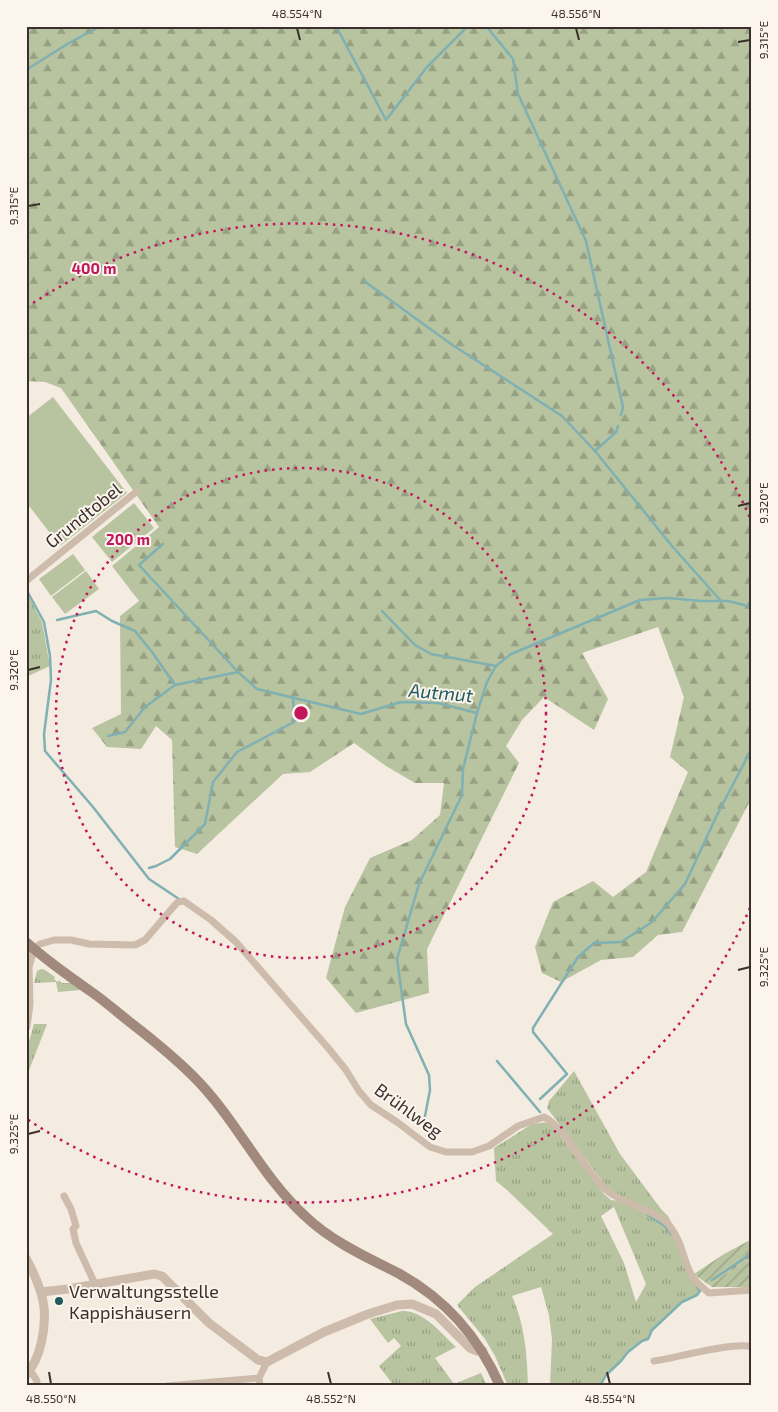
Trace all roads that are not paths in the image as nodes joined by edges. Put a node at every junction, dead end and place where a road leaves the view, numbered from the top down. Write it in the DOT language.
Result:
graph roads {
  1 [pos="136,492"];
  2 [pos="26,580"];
  3 [pos="30,946"];
  4 [pos="26,1027"];
  5 [pos="64,1196"];
  6 [pos="26,1258"];
  7 [pos="95,1284"];
  8 [pos="752,1290"];
  9 [pos="41,1292"];
  10 [pos="752,1347"];
  11 [pos="483,1352"];
  12 [pos="654,1361"];
  13 [pos="267,1362"];
  14 [pos="28,1372"];
  15 [pos="260,1382"];
  16 [pos="37,1386"];
  17 [pos="167,1386"];
  18 [pos="500,1386"];
  1 -- 2 [label="street, Grundtobel"];
  3 -- 4 [label="street"];
  3 -- 8 [label="street, Brühlweg"];
  3 -- 11 [label="main road"];
  5 -- 7 [label="street"];
  6 -- 9 [label="street"];
  7 -- 9 [label="street"];
  7 -- 13 [label="street"];
  9 -- 14 [label="street"];
  10 -- 12 [label="street"];
  11 -- 13 [label="street"];
  11 -- 18 [label="main road"];
  13 -- 15 [label="street"];
  14 -- 16 [label="street"];
  15 -- 17 [label="street"];
}
